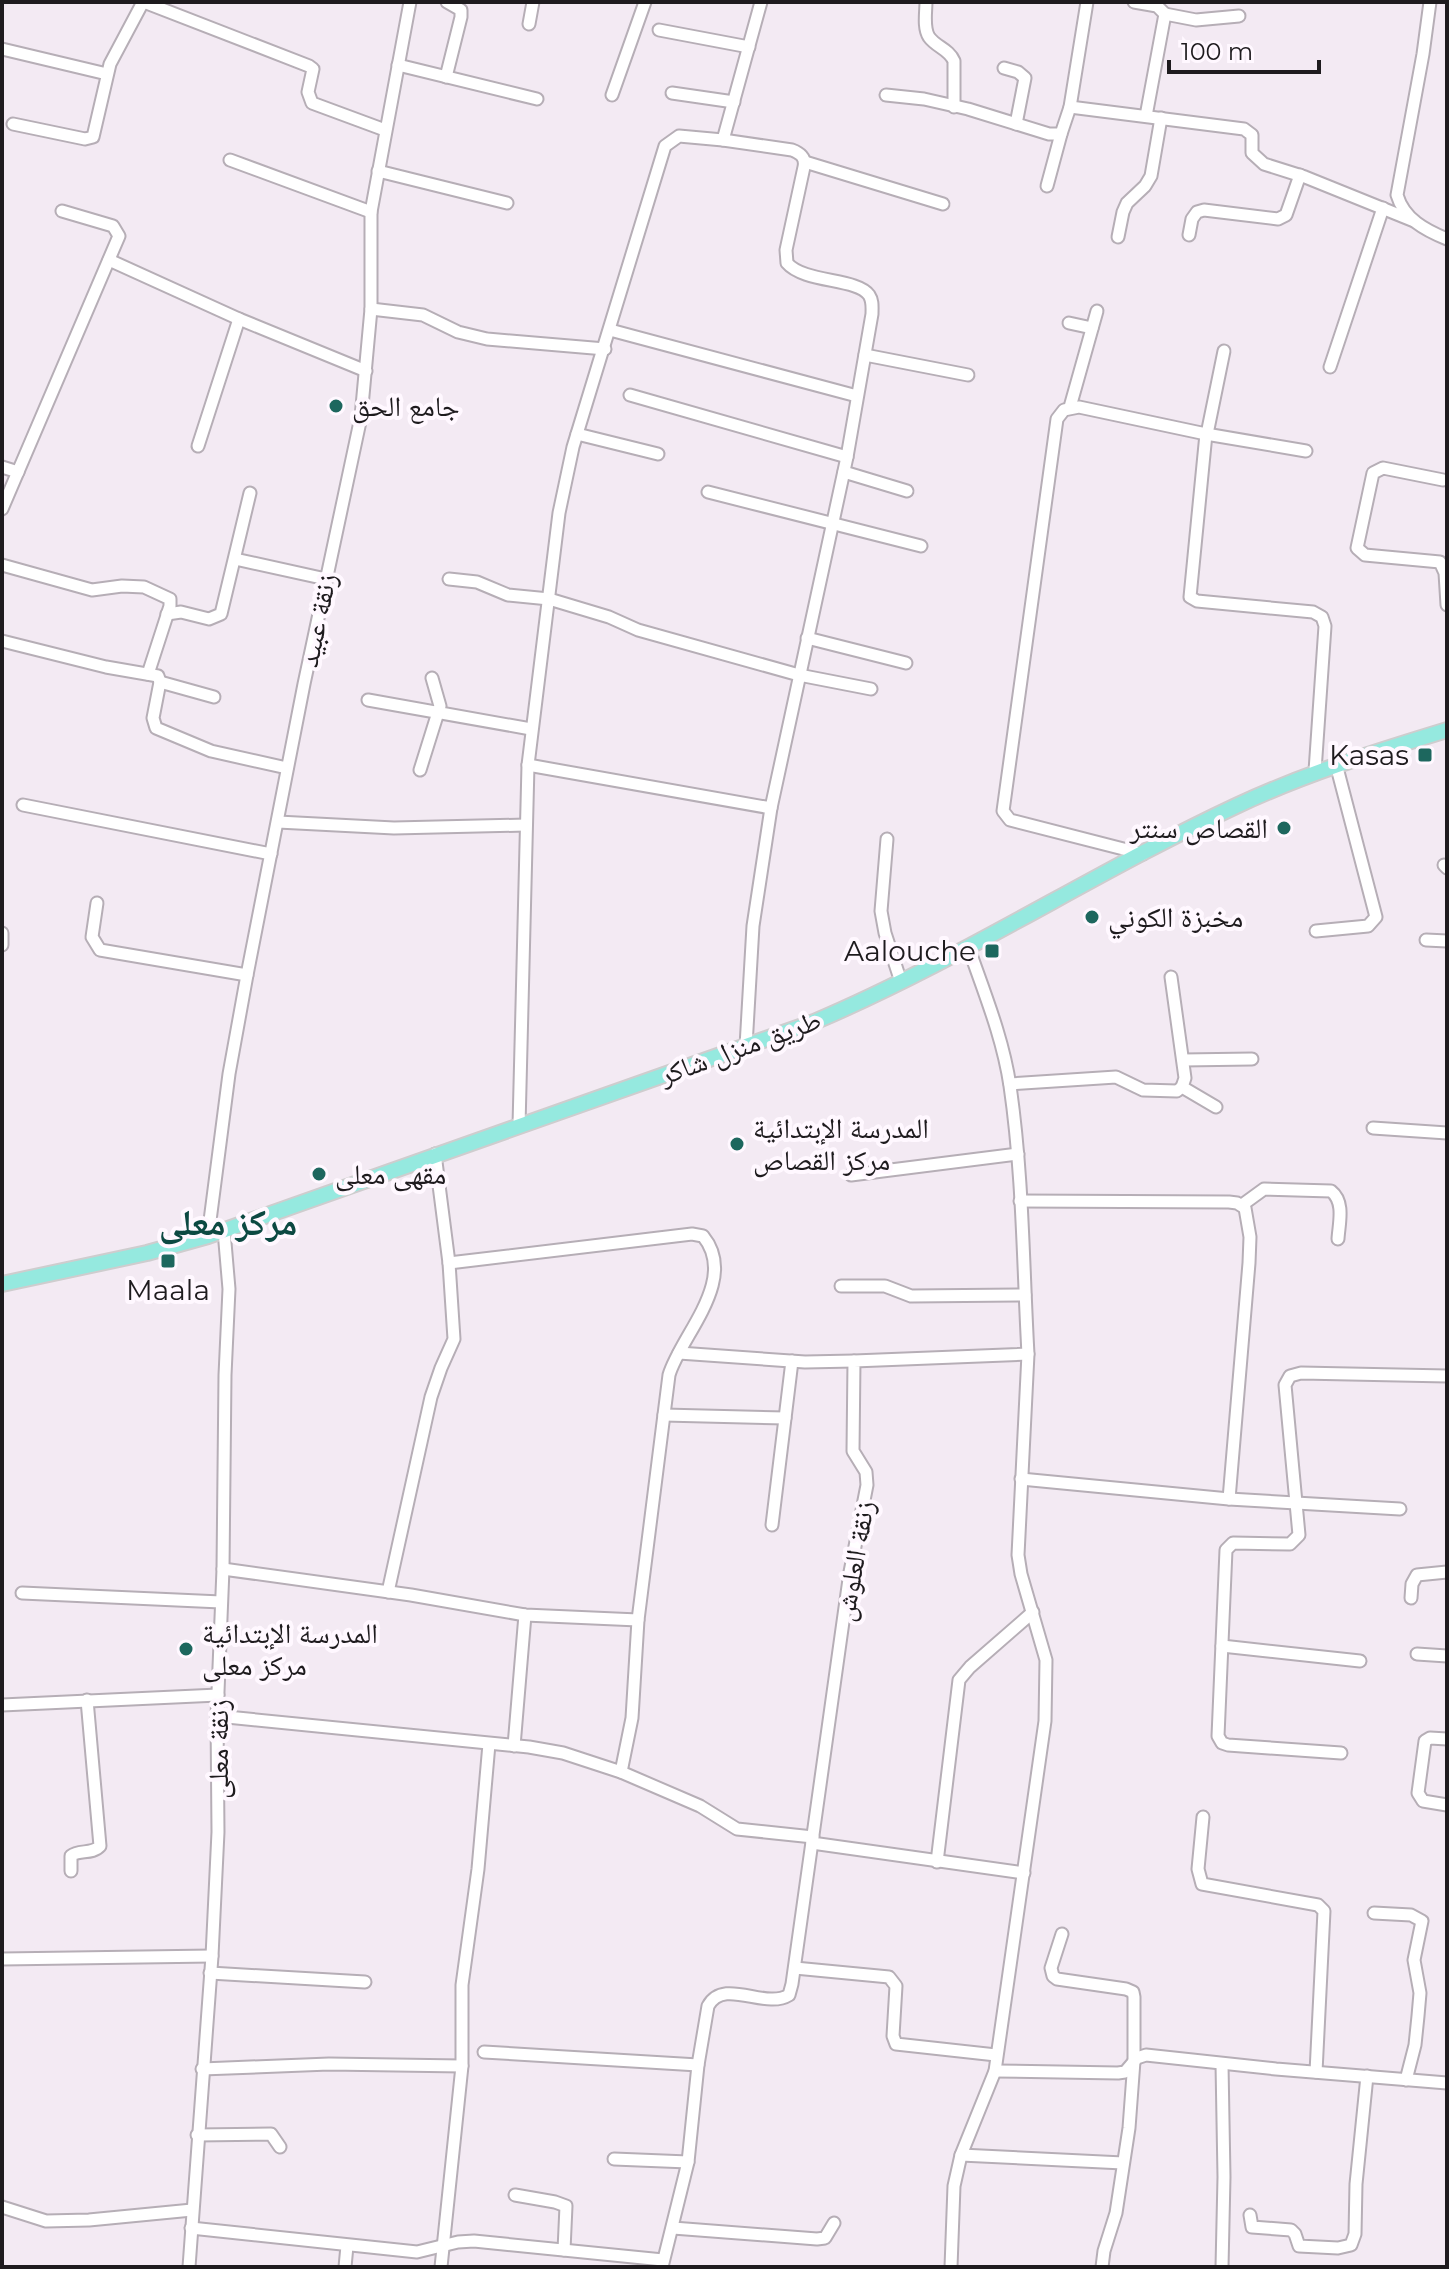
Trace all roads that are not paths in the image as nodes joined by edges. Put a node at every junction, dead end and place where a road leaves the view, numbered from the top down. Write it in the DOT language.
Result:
graph roads {
  1 [pos="144,2"];
  2 [pos="410,2"];
  3 [pos="447,2"];
  4 [pos="533,2"];
  5 [pos="645,2"];
  6 [pos="761,2"];
  7 [pos="926,2"];
  8 [pos="1087,2"];
  9 [pos="1134,2"];
  10 [pos="1430,2"];
  11 [pos="1165,14"];
  12 [pos="1239,16"];
  13 [pos="529,24"];
  14 [pos="659,30"];
  15 [pos="749,47"];
  16 [pos="2,49"];
  17 [pos="398,65"];
  18 [pos="1004,68"];
  19 [pos="107,74"];
  20 [pos="446,77"];
  21 [pos="672,93"];
  22 [pos="612,95"];
  23 [pos="886,95"];
  24 [pos="537,99"];
  25 [pos="734,102"];
  26 [pos="954,107"];
  27 [pos="1070,107"];
  28 [pos="1146,116"];
  29 [pos="1161,118"];
  30 [pos="13,124"];
  31 [pos="1016,124"];
  32 [pos="385,130"];
  33 [pos="1061,134"];
  34 [pos="723,140"];
  35 [pos="230,160"];
  36 [pos="805,162"];
  37 [pos="378,171"];
  38 [pos="1300,175"];
  39 [pos="1047,186"];
  40 [pos="507,203"];
  41 [pos="943,204"];
  42 [pos="1383,208"];
  43 [pos="62,211"];
  44 [pos="371,212"];
  45 [pos="1414,221"];
  46 [pos="1189,235"];
  47 [pos="1118,237"];
  48 [pos="1447,239"];
  49 [pos="109,260"];
  50 [pos="371,309"];
  51 [pos="1097,311"];
  52 [pos="239,319"];
  53 [pos="1069,323"];
  54 [pos="1092,328"];
  55 [pos="610,330"];
  56 [pos="605,349"];
  57 [pos="1224,351"];
  58 [pos="865,355"];
  59 [pos="1330,367"];
  60 [pos="366,371"];
  61 [pos="968,375"];
  62 [pos="630,395"];
  63 [pos="857,396"];
  64 [pos="1070,407"];
  65 [pos="577,434"];
  66 [pos="1206,434"];
  67 [pos="198,446"];
  68 [pos="1306,451"];
  69 [pos="658,454"];
  70 [pos="847,457"];
  71 [pos="2,467"];
  72 [pos="18,472"];
  73 [pos="844,472"];
  74 [pos="1443,480"];
  75 [pos="907,491"];
  76 [pos="708,492"];
  77 [pos="250,493"];
  78 [pos="2,509"];
  79 [pos="832,525"];
  80 [pos="921,546"];
  81 [pos="235,559"];
  82 [pos="2,565"];
  83 [pos="326,579"];
  84 [pos="449,579"];
  85 [pos="549,599"];
  86 [pos="1447,605"];
  87 [pos="167,614"];
  88 [pos="807,638"];
  89 [pos="2,641"];
  90 [pos="906,663"];
  91 [pos="148,674"];
  92 [pos="799,675"];
  93 [pos="432,678"];
  94 [pos="160,682"];
  95 [pos="871,689"];
  96 [pos="214,697"];
  97 [pos="368,700"];
  98 [pos="439,713"];
  99 [pos="531,729"];
  100 [pos="1447,730"];
  101 [pos="1336,764"];
  102 [pos="528,765"];
  103 [pos="287,768"];
  104 [pos="420,770"];
  105 [pos="1315,771"];
  106 [pos="23,805"];
  107 [pos="771,808"];
  108 [pos="278,822"];
  109 [pos="526,825"];
  110 [pos="887,839"];
  111 [pos="271,854"];
  112 [pos="1143,854"];
  113 [pos="97,903"];
  114 [pos="1316,931"];
  115 [pos="2,933"];
  116 [pos="1426,940"];
  117 [pos="1447,941"];
  118 [pos="2,945"];
  119 [pos="968,946"];
  120 [pos="247,975"];
  121 [pos="1171,977"];
  122 [pos="901,982"];
  123 [pos="746,1046"];
  124 [pos="1252,1059"];
  125 [pos="1183,1060"];
  126 [pos="1010,1084"];
  127 [pos="1182,1087"];
  128 [pos="1216,1107"];
  129 [pos="519,1126"];
  130 [pos="1373,1128"];
  131 [pos="1447,1133"];
  132 [pos="435,1154"];
  133 [pos="1018,1154"];
  134 [pos="851,1175"];
  135 [pos="1020,1201"];
  136 [pos="1242,1205"];
  137 [pos="224,1231"];
  138 [pos="208,1236"];
  139 [pos="1338,1239"];
  140 [pos="449,1263"];
  141 [pos="2,1284"];
  142 [pos="841,1286"];
  143 [pos="1025,1295"];
  144 [pos="679,1353"];
  145 [pos="1028,1354"];
  146 [pos="792,1361"];
  147 [pos="854,1361"];
  148 [pos="1447,1376"];
  149 [pos="664,1415"];
  150 [pos="785,1418"];
  151 [pos="1021,1479"];
  152 [pos="1229,1499"];
  153 [pos="1297,1504"];
  154 [pos="1400,1509"];
  155 [pos="772,1525"];
  156 [pos="223,1569"];
  157 [pos="1447,1572"];
  158 [pos="388,1592"];
  159 [pos="22,1593"];
  160 [pos="1411,1598"];
  161 [pos="221,1602"];
  162 [pos="1033,1612"];
  163 [pos="525,1615"];
  164 [pos="638,1620"];
  165 [pos="1222,1646"];
  166 [pos="1417,1654"];
  167 [pos="1447,1656"];
  168 [pos="1360,1661"];
  169 [pos="218,1695"];
  170 [pos="87,1700"];
  171 [pos="2,1705"];
  172 [pos="217,1716"];
  173 [pos="1447,1739"];
  174 [pos="489,1744"];
  175 [pos="514,1746"];
  176 [pos="1341,1753"];
  177 [pos="621,1772"];
  178 [pos="1447,1805"];
  179 [pos="1203,1817"];
  180 [pos="813,1840"];
  181 [pos="937,1862"];
  182 [pos="71,1871"];
  183 [pos="1024,1873"];
  184 [pos="1374,1913"];
  185 [pos="1062,1934"];
  186 [pos="212,1956"];
  187 [pos="2,1959"];
  188 [pos="795,1968"];
  189 [pos="210,1973"];
  190 [pos="365,1982"];
  191 [pos="484,2052"];
  192 [pos="996,2055"];
  193 [pos="1134,2061"];
  194 [pos="1222,2064"];
  195 [pos="698,2065"];
  196 [pos="462,2066"];
  197 [pos="202,2069"];
  198 [pos="995,2071"];
  199 [pos="1316,2072"];
  200 [pos="1367,2076"];
  201 [pos="1406,2080"];
  202 [pos="1447,2083"];
  203 [pos="197,2135"];
  204 [pos="280,2147"];
  205 [pos="961,2155"];
  206 [pos="614,2159"];
  207 [pos="688,2162"];
  208 [pos="1123,2163"];
  209 [pos="515,2195"];
  210 [pos="2,2207"];
  211 [pos="192,2210"];
  212 [pos="1250,2215"];
  213 [pos="834,2223"];
  214 [pos="191,2228"];
  215 [pos="673,2228"];
  216 [pos="347,2246"];
  217 [pos="444,2246"];
  218 [pos="564,2250"];
  219 [pos="662,2264"];
  220 [pos="189,2267"];
  221 [pos="345,2267"];
  222 [pos="441,2267"];
  223 [pos="951,2267"];
  224 [pos="1102,2267"];
  225 [pos="1222,2267"];
  1 -- 19 [label="street"];
  1 -- 32 [label="street"];
  2 -- 17 [label="street, زنقة عبيد"];
  3 -- 20 [label="street"];
  4 -- 13 [label="street"];
  5 -- 22 [label="street"];
  6 -- 15 [label="street"];
  7 -- 26 [label="street"];
  8 -- 27 [label="street"];
  9 -- 11 [label="street"];
  10 -- 45 [label="street"];
  11 -- 12 [label="street"];
  11 -- 28 [label="street"];
  14 -- 15 [label="street"];
  15 -- 25 [label="street"];
  16 -- 19 [label="street"];
  17 -- 20 [label="street"];
  17 -- 32 [label="street, زنقة عبيد"];
  18 -- 31 [label="street"];
  19 -- 30 [label="street"];
  20 -- 24 [label="street"];
  21 -- 25 [label="street"];
  23 -- 26 [label="street"];
  25 -- 34 [label="street"];
  26 -- 31 [label="street"];
  27 -- 28 [label="street"];
  27 -- 33 [label="street"];
  28 -- 29 [label="street"];
  29 -- 38 [label="street"];
  29 -- 47 [label="street"];
  31 -- 33 [label="street"];
  32 -- 37 [label="street, زنقة عبيد"];
  33 -- 39 [label="street"];
  34 -- 36 [label="street"];
  34 -- 55 [label="street"];
  35 -- 44 [label="street"];
  36 -- 41 [label="street"];
  36 -- 58 [label="street"];
  37 -- 40 [label="street"];
  37 -- 44 [label="street, زنقة عبيد"];
  38 -- 42 [label="street"];
  38 -- 46 [label="street"];
  42 -- 45 [label="street"];
  42 -- 59 [label="street"];
  43 -- 49 [label="street"];
  44 -- 50 [label="street, زنقة عبيد"];
  45 -- 48 [label="street"];
  49 -- 52 [label="street"];
  49 -- 72 [label="street"];
  50 -- 56 [label="street"];
  50 -- 60 [label="street, زنقة عبيد"];
  51 -- 54 [label="street"];
  52 -- 60 [label="street"];
  52 -- 67 [label="street"];
  53 -- 54 [label="street"];
  54 -- 64 [label="street"];
  55 -- 56 [label="street"];
  55 -- 63 [label="street"];
  56 -- 65 [label="street"];
  57 -- 66 [label="street"];
  58 -- 61 [label="street"];
  58 -- 63 [label="street"];
  60 -- 83 [label="street, زنقة عبيد"];
  62 -- 70 [label="street"];
  63 -- 70 [label="street"];
  64 -- 66 [label="street"];
  64 -- 112 [label="street"];
  65 -- 69 [label="street"];
  65 -- 85 [label="street"];
  66 -- 68 [label="street"];
  66 -- 105 [label="street"];
  70 -- 73 [label="street"];
  71 -- 72 [label="street"];
  72 -- 78 [label="street"];
  73 -- 75 [label="street"];
  73 -- 79 [label="street"];
  74 -- 86 [label="street"];
  76 -- 79 [label="street"];
  77 -- 81 [label="street"];
  79 -- 80 [label="street"];
  79 -- 88 [label="street"];
  81 -- 83 [label="street"];
  81 -- 87 [label="street"];
  82 -- 87 [label="street"];
  83 -- 103 [label="street, زنقة عبيد"];
  84 -- 85 [label="street"];
  85 -- 92 [label="street"];
  85 -- 99 [label="street"];
  87 -- 91 [label="street"];
  88 -- 90 [label="street"];
  88 -- 92 [label="street"];
  89 -- 91 [label="street"];
  91 -- 94 [label="street"];
  92 -- 95 [label="street"];
  92 -- 107 [label="street"];
  93 -- 98 [label="street"];
  94 -- 96 [label="street"];
  94 -- 103 [label="street"];
  97 -- 98 [label="street"];
  98 -- 99 [label="street"];
  98 -- 104 [label="street"];
  99 -- 102 [label="street"];
  100 -- 101 [label="main road, طريق منزل شاكر"];
  101 -- 105 [label="main road, طريق منزل شاكر"];
  101 -- 114 [label="street"];
  102 -- 107 [label="street"];
  102 -- 109 [label="street"];
  103 -- 108 [label="street, زنقة عبيد"];
  105 -- 112 [label="main road, طريق منزل شاكر"];
  106 -- 111 [label="street"];
  107 -- 123 [label="street"];
  108 -- 109 [label="street"];
  108 -- 111 [label="street, زنقة عبيد"];
  109 -- 129 [label="street"];
  110 -- 122 [label="street"];
  111 -- 120 [label="street, زنقة عبيد"];
  112 -- 119 [label="main road, طريق منزل شاكر"];
  113 -- 120 [label="street"];
  115 -- 118 [label="street"];
  116 -- 117 [label="street"];
  119 -- 122 [label="main road, طريق منزل شاكر"];
  119 -- 126 [label="street"];
  120 -- 138 [label="street, زنقة عبيد"];
  121 -- 125 [label="street"];
  122 -- 123 [label="main road, طريق منزل شاكر"];
  123 -- 129 [label="main road, طريق منزل شاكر"];
  124 -- 125 [label="street"];
  125 -- 127 [label="street"];
  126 -- 127 [label="street"];
  126 -- 133 [label="street"];
  127 -- 128 [label="street"];
  129 -- 132 [label="main road, طريق منزل شاكر"];
  130 -- 131 [label="street"];
  132 -- 137 [label="main road, طريق منزل شاكر"];
  132 -- 140 [label="street"];
  133 -- 134 [label="street"];
  133 -- 135 [label="street"];
  135 -- 136 [label="street"];
  135 -- 143 [label="street"];
  136 -- 139 [label="street"];
  136 -- 152 [label="street"];
  137 -- 138 [label="main road, طريق منزل شاكر"];
  137 -- 156 [label="street, زنقة معلى"];
  138 -- 141 [label="main road, طريق منزل شاكر"];
  140 -- 144 [label="street"];
  140 -- 158 [label="street"];
  142 -- 143 [label="street"];
  143 -- 145 [label="street"];
  144 -- 146 [label="street"];
  144 -- 149 [label="street"];
  145 -- 147 [label="street"];
  145 -- 151 [label="street"];
  146 -- 147 [label="street"];
  146 -- 150 [label="street"];
  147 -- 180 [label="street, زنقة العلوش"];
  148 -- 153 [label="street"];
  149 -- 150 [label="street"];
  149 -- 164 [label="street"];
  150 -- 155 [label="street"];
  151 -- 152 [label="street"];
  151 -- 162 [label="street"];
  152 -- 153 [label="street"];
  153 -- 154 [label="street"];
  153 -- 165 [label="street"];
  156 -- 158 [label="street"];
  156 -- 161 [label="street, زنقة معلى"];
  157 -- 160 [label="street"];
  158 -- 163 [label="street"];
  159 -- 161 [label="street"];
  161 -- 169 [label="street, زنقة معلى"];
  162 -- 181 [label="street"];
  162 -- 183 [label="street"];
  163 -- 164 [label="street"];
  163 -- 175 [label="street"];
  164 -- 177 [label="street"];
  165 -- 168 [label="street"];
  165 -- 176 [label="street"];
  166 -- 167 [label="street"];
  169 -- 170 [label="street"];
  169 -- 172 [label="street, زنقة معلى"];
  170 -- 171 [label="street"];
  170 -- 182 [label="street"];
  172 -- 174 [label="street"];
  172 -- 186 [label="street, زنقة معلى"];
  173 -- 178 [label="street"];
  174 -- 175 [label="street"];
  174 -- 196 [label="street"];
  175 -- 177 [label="street"];
  177 -- 180 [label="street"];
  179 -- 199 [label="street"];
  180 -- 181 [label="street"];
  180 -- 188 [label="street, زنقة العلوش"];
  181 -- 183 [label="street"];
  183 -- 192 [label="street"];
  184 -- 201 [label="street"];
  185 -- 193 [label="street"];
  186 -- 187 [label="street"];
  186 -- 189 [label="street, زنقة معلى"];
  188 -- 192 [label="street"];
  188 -- 195 [label="street, زنقة العلوش"];
  189 -- 190 [label="street"];
  189 -- 197 [label="street, زنقة معلى"];
  191 -- 195 [label="street"];
  192 -- 198 [label="street"];
  193 -- 194 [label="street"];
  193 -- 198 [label="street"];
  193 -- 208 [label="street"];
  194 -- 199 [label="street"];
  194 -- 225 [label="street"];
  195 -- 207 [label="street, زنقة العلوش"];
  196 -- 197 [label="street"];
  196 -- 217 [label="street"];
  197 -- 203 [label="street, زنقة معلى"];
  198 -- 205 [label="street"];
  199 -- 200 [label="street"];
  200 -- 201 [label="street"];
  200 -- 212 [label="street"];
  201 -- 202 [label="street"];
  203 -- 204 [label="street"];
  203 -- 211 [label="street, زنقة معلى"];
  205 -- 208 [label="street"];
  205 -- 223 [label="street"];
  206 -- 207 [label="street"];
  207 -- 215 [label="street, زنقة العلوش"];
  208 -- 224 [label="street"];
  209 -- 218 [label="street"];
  210 -- 211 [label="street"];
  211 -- 214 [label="street, زنقة معلى"];
  213 -- 215 [label="street"];
  214 -- 216 [label="street"];
  214 -- 220 [label="street, زنقة معلى"];
  215 -- 219 [label="street, زنقة العلوش"];
  216 -- 217 [label="street"];
  216 -- 221 [label="street"];
  217 -- 218 [label="street"];
  217 -- 222 [label="street"];
  218 -- 219 [label="street"];
}
